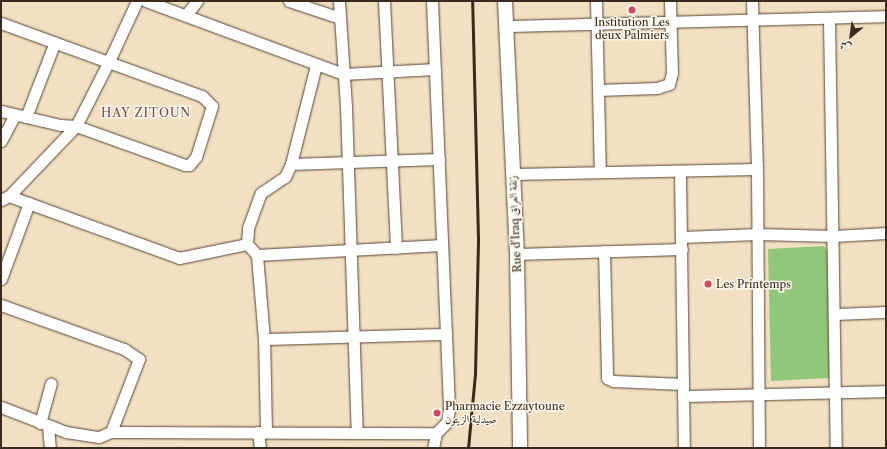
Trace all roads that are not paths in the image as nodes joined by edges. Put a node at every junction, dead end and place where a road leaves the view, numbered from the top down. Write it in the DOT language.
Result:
graph roads {
  1 [pos="137,1"];
  2 [pos="146,1"];
  3 [pos="197,1"];
  4 [pos="290,1"];
  5 [pos="339,1"];
  6 [pos="384,1"];
  7 [pos="432,1"];
  8 [pos="505,1"];
  9 [pos="596,1"];
  10 [pos="670,1"];
  11 [pos="752,1"];
  12 [pos="186,15"];
  13 [pos="886,16"];
  14 [pos="340,18"];
  15 [pos="829,19"];
  16 [pos="752,20"];
  17 [pos="671,22"];
  18 [pos="1,23"];
  19 [pos="596,23"];
  20 [pos="506,26"];
  21 [pos="55,42"];
  22 [pos="110,61"];
  23 [pos="316,65"];
  24 [pos="435,69"];
  25 [pos="388,72"];
  26 [pos="343,74"];
  27 [pos="598,90"];
  28 [pos="1,111"];
  29 [pos="15,115"];
  30 [pos="26,117"];
  31 [pos="76,126"];
  32 [pos="1,141"];
  33 [pos="439,159"];
  34 [pos="394,160"];
  35 [pos="348,162"];
  36 [pos="291,164"];
  37 [pos="757,169"];
  38 [pos="680,170"];
  39 [pos="600,172"];
  40 [pos="513,174"];
  41 [pos="5,198"];
  42 [pos="29,203"];
  43 [pos="886,233"];
  44 [pos="758,234"];
  45 [pos="834,236"];
  46 [pos="682,237"];
  47 [pos="247,244"];
  48 [pos="442,246"];
  49 [pos="396,248"];
  50 [pos="682,249"];
  51 [pos="349,250"];
  52 [pos="604,251"];
  53 [pos="517,254"];
  54 [pos="257,255"];
  55 [pos="1,279"];
  56 [pos="1,305"];
  57 [pos="886,312"];
  58 [pos="835,314"];
  59 [pos="446,334"];
  60 [pos="354,337"];
  61 [pos="264,339"];
  62 [pos="51,383"];
  63 [pos="683,384"];
  64 [pos="886,391"];
  65 [pos="835,392"];
  66 [pos="758,395"];
  67 [pos="683,396"];
  68 [pos="1,407"];
  69 [pos="44,425"];
  70 [pos="262,431"];
  71 [pos="111,432"];
  72 [pos="357,432"];
  73 [pos="436,433"];
  74 [pos="50,448"];
  75 [pos="260,448"];
  76 [pos="433,448"];
  77 [pos="520,448"];
  78 [pos="684,448"];
  79 [pos="759,448"];
  80 [pos="836,448"];
  1 -- 22 [label="street"];
  2 -- 12 [label="street"];
  3 -- 12 [label="street"];
  4 -- 14 [label="street"];
  5 -- 14 [label="street"];
  6 -- 25 [label="street"];
  7 -- 24 [label="street"];
  8 -- 20 [label="street, Rue d'Iraq زنقة العراق"];
  9 -- 19 [label="street"];
  10 -- 17 [label="street"];
  11 -- 16 [label="street"];
  12 -- 23 [label="street"];
  13 -- 15 [label="street"];
  14 -- 26 [label="street"];
  15 -- 16 [label="street"];
  15 -- 45 [label="street"];
  16 -- 17 [label="street"];
  16 -- 37 [label="street"];
  17 -- 19 [label="street"];
  17 -- 27 [label="street"];
  18 -- 21 [label="street"];
  19 -- 20 [label="street"];
  19 -- 27 [label="street"];
  20 -- 40 [label="street, Rue d'Iraq زنقة العراق"];
  21 -- 22 [label="street"];
  21 -- 30 [label="street"];
  22 -- 31 [label="street"];
  22 -- 31 [label="street"];
  23 -- 26 [label="street"];
  23 -- 36 [label="street"];
  24 -- 25 [label="street"];
  24 -- 33 [label="street"];
  25 -- 26 [label="street"];
  25 -- 34 [label="street"];
  26 -- 35 [label="street"];
  27 -- 39 [label="street"];
  28 -- 29 [label="street"];
  29 -- 30 [label="street"];
  29 -- 32 [label="street"];
  30 -- 31 [label="street"];
  31 -- 41 [label="street"];
  33 -- 34 [label="street"];
  33 -- 48 [label="street"];
  34 -- 35 [label="street"];
  34 -- 49 [label="street"];
  35 -- 36 [label="street"];
  35 -- 51 [label="street"];
  36 -- 47 [label="street"];
  37 -- 38 [label="street"];
  37 -- 44 [label="street"];
  38 -- 39 [label="street"];
  38 -- 46 [label="street"];
  39 -- 40 [label="street"];
  40 -- 53 [label="street, Rue d'Iraq زنقة العراق"];
  41 -- 42 [label="street"];
  42 -- 47 [label="street"];
  42 -- 55 [label="street"];
  43 -- 45 [label="street"];
  44 -- 45 [label="street"];
  44 -- 46 [label="street"];
  44 -- 66 [label="street"];
  45 -- 58 [label="street"];
  46 -- 50 [label="street"];
  47 -- 54 [label="street"];
  48 -- 49 [label="street"];
  48 -- 59 [label="street"];
  49 -- 51 [label="street"];
  50 -- 52 [label="street"];
  50 -- 63 [label="street"];
  51 -- 54 [label="street"];
  51 -- 60 [label="street"];
  52 -- 53 [label="street"];
  52 -- 63 [label="street"];
  53 -- 77 [label="street, Rue d'Iraq زنقة العراق"];
  54 -- 61 [label="street"];
  56 -- 71 [label="street"];
  57 -- 58 [label="street"];
  58 -- 65 [label="street"];
  59 -- 60 [label="street"];
  59 -- 73 [label="street"];
  60 -- 61 [label="street"];
  60 -- 72 [label="street"];
  61 -- 70 [label="street"];
  62 -- 69 [label="street"];
  63 -- 67 [label="street"];
  64 -- 65 [label="street"];
  65 -- 66 [label="street"];
  65 -- 80 [label="street"];
  66 -- 67 [label="street"];
  66 -- 79 [label="street"];
  67 -- 78 [label="street"];
  68 -- 69 [label="street"];
  69 -- 71 [label="street"];
  69 -- 74 [label="street"];
  70 -- 71 [label="street"];
  70 -- 72 [label="street"];
  70 -- 75 [label="street"];
  72 -- 73 [label="street"];
  73 -- 76 [label="street"];
}
